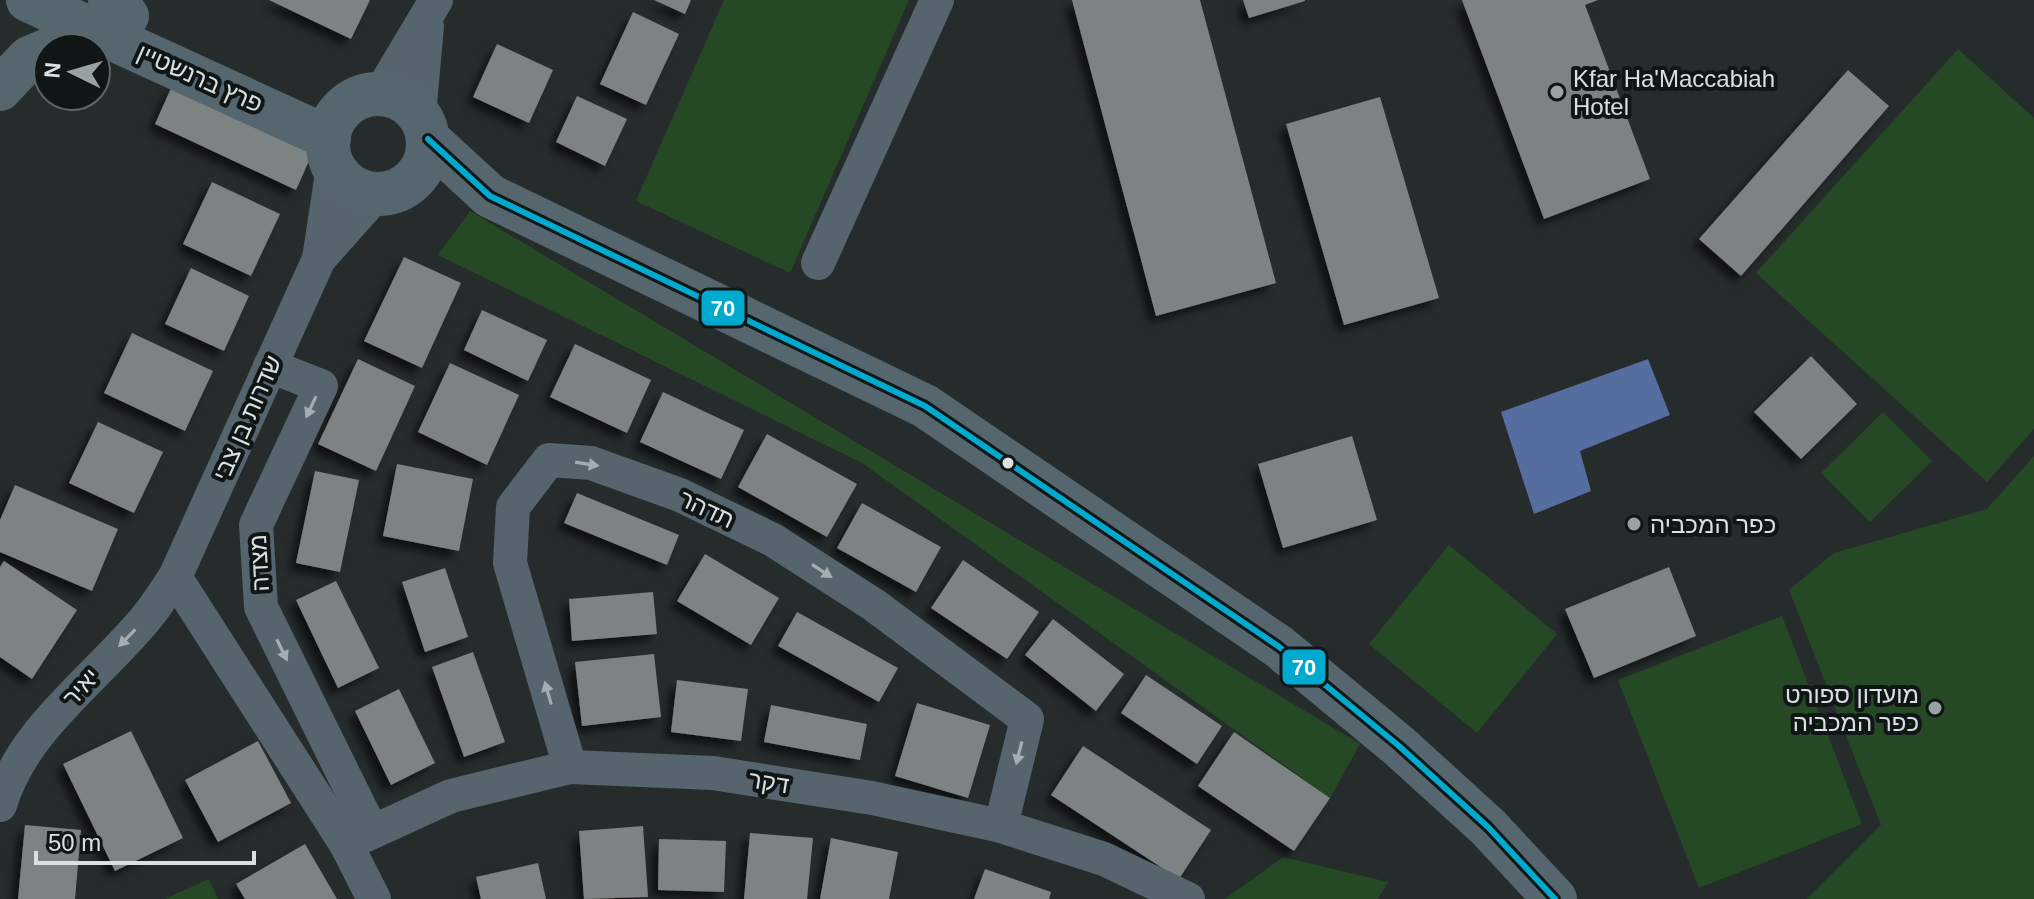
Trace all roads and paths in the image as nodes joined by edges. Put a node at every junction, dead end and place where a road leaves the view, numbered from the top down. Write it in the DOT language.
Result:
graph roads {
  1 [pos="26,0"];
  2 [pos="937,0"];
  3 [pos="432,9"];
  4 [pos="111,14"];
  5 [pos="80,32"];
  6 [pos="0,55"];
  7 [pos="32,57"];
  8 [pos="0,89"];
  9 [pos="346,127"];
  10 [pos="423,127"];
  11 [pos="388,192"];
  12 [pos="490,196"];
  13 [pos="319,259"];
  14 [pos="818,263"];
  15 [pos="270,366"];
  16 [pos="175,577"];
  17 [pos="570,767"];
  18 [pos="0,805"];
  19 [pos="1001,826"];
  20 [pos="359,838"];
  21 [pos="374,899"];
  22 [pos="1188,899"];
  23 [pos="1555,899"];
  1 -- 4 [label="street, פרץ ברנשטיין"];
  1 -- 6 [label="street"];
  2 -- 14 [label="street"];
  3 -- 9 [label="street, שדרות בן צבי"];
  3 -- 10 [label="street, שדרות בן צבי"];
  4 -- 5 [label="street"];
  4 -- 9 [label="street, פרץ ברנשטיין"];
  7 -- 8 [label="street"];
  9 -- 10 [label="street"];
  9 -- 11 [label="street"];
  9 -- 13 [label="street, שדרות בן צבי"];
  10 -- 11 [label="street"];
  10 -- 12 [label="street"];
  11 -- 12 [label="street"];
  11 -- 13 [label="street, שדרות בן צבי"];
  12 -- 23 [label="street"];
  13 -- 15 [label="street, שדרות בן צבי"];
  15 -- 16 [label="street, שדרות בן צבי"];
  15 -- 20 [label="street, מצדה, one-way"];
  16 -- 18 [label="street, יאיר, one-way"];
  16 -- 20 [label="street, מצדה"];
  17 -- 19 [label="street, דקר"];
  17 -- 19 [label="street, תדהר, one-way"];
  17 -- 20 [label="street, דקר"];
  19 -- 22 [label="street, דקר"];
  20 -- 21 [label="street, מצדה"];
}
